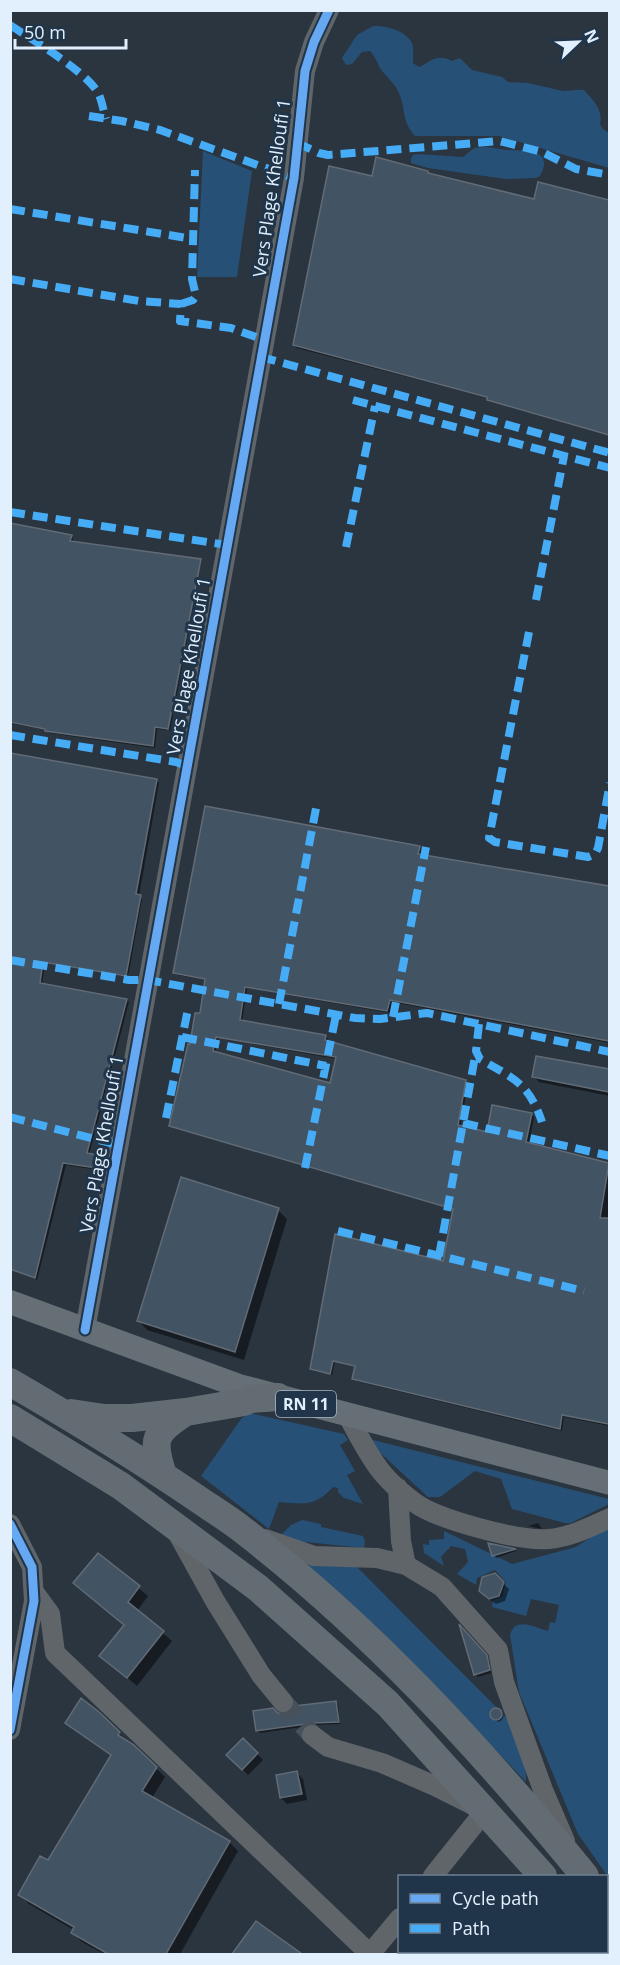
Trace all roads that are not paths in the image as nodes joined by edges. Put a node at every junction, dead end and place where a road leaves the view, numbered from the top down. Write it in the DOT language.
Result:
graph roads {
  1 [pos="329,10"];
  2 [pos="10,1302"];
  3 [pos="85,1330"];
  4 [pos="10,1382"];
  5 [pos="278,1397"];
  6 [pos="60,1411"];
  7 [pos="186,1412"];
  8 [pos="347,1414"];
  9 [pos="10,1418"];
  10 [pos="163,1475"];
  11 [pos="609,1483"];
  12 [pos="398,1488"];
  13 [pos="609,1518"];
  14 [pos="10,1524"];
  15 [pos="174,1527"];
  16 [pos="243,1530"];
  17 [pos="406,1565"];
  18 [pos="34,1592"];
  19 [pos="283,1702"];
  20 [pos="10,1730"];
  21 [pos="312,1735"];
  22 [pos="485,1811"];
  23 [pos="539,1873"];
  24 [pos="433,1875"];
  25 [pos="585,1875"];
  26 [pos="585,1875"];
  27 [pos="398,1919"];
  28 [pos="370,1954"];
  1 -- 3 [label="street, Vers Plage Khelloufi 1"];
  2 -- 3 [label="main road, RN 11"];
  3 -- 5 [label="main road, RN 11"];
  4 -- 6 [label="highway"];
  5 -- 7 [label="highway"];
  5 -- 8 [label="main road, RN 11"];
  6 -- 7 [label="highway"];
  6 -- 10 [label="highway"];
  7 -- 10 [label="highway"];
  8 -- 11 [label="main road, RN 11"];
  8 -- 12 [label="street"];
  9 -- 15 [label="highway"];
  10 -- 16 [label="highway"];
  12 -- 13 [label="street"];
  12 -- 17 [label="street"];
  14 -- 18 [label="street"];
  15 -- 19 [label="street"];
  15 -- 22 [label="highway"];
  16 -- 17 [label="street"];
  16 -- 25 [label="highway"];
  17 -- 26 [label="street"];
  18 -- 20 [label="street"];
  18 -- 28 [label="street"];
  21 -- 22 [label="street"];
  22 -- 23 [label="highway"];
  22 -- 24 [label="street"];
  27 -- 28 [label="street"];
}
